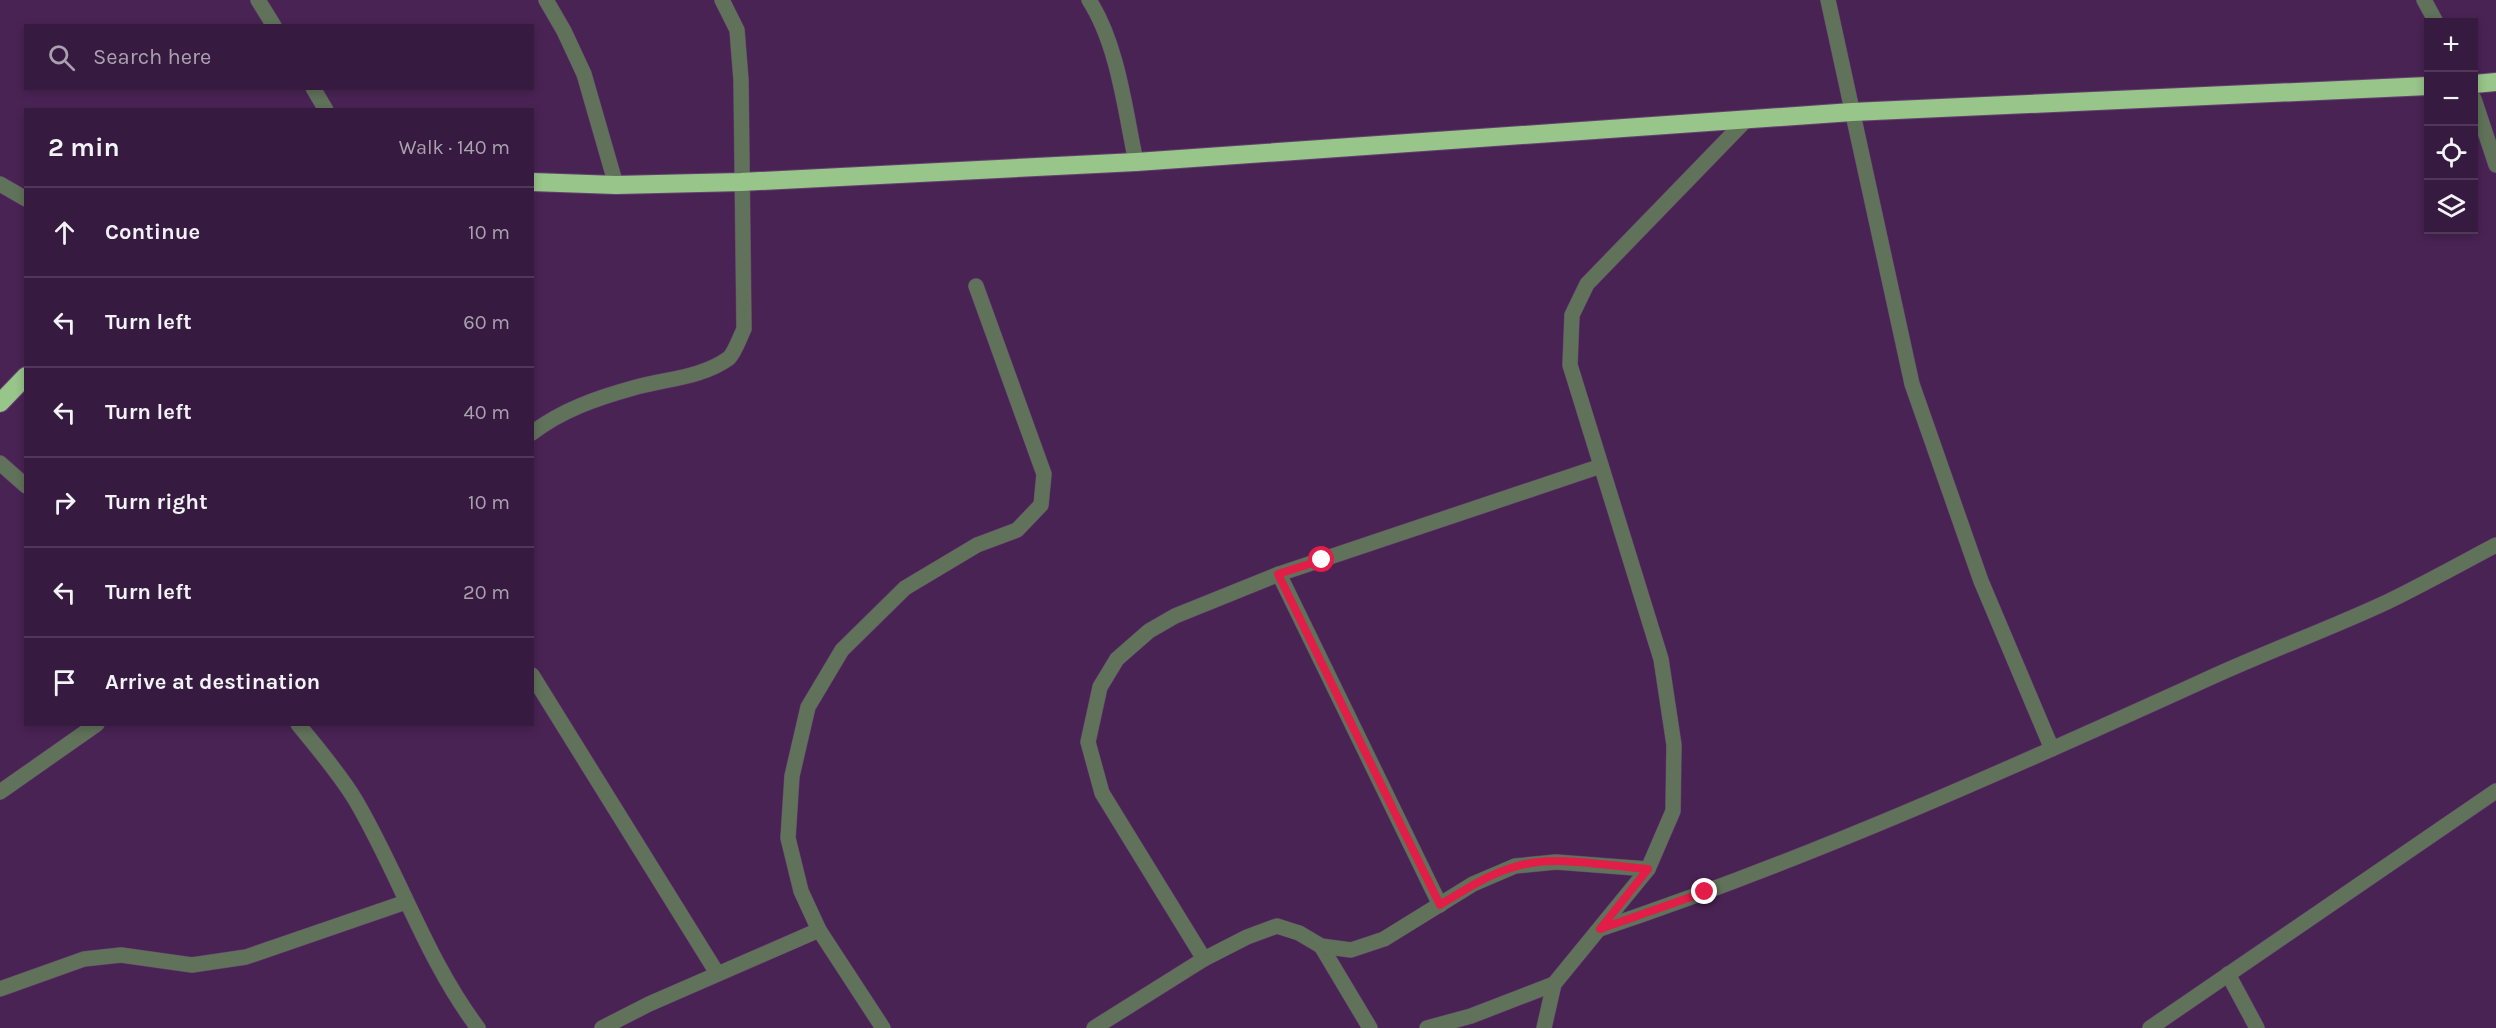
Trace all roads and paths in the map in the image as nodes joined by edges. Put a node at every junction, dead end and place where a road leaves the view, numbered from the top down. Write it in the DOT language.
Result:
graph roads {
  1 [pos="258,0"];
  2 [pos="546,0"];
  3 [pos="722,0"];
  4 [pos="1089,0"];
  5 [pos="1828,0"];
  6 [pos="2424,0"];
  7 [pos="2434,18"];
  8 [pos="273,24"];
  9 [pos="2496,82"];
  10 [pos="2478,84"];
  11 [pos="2424,86"];
  12 [pos="314,90"];
  13 [pos="325,108"];
  14 [pos="2478,111"];
  15 [pos="1852,112"];
  16 [pos="1746,120"];
  17 [pos="1136,162"];
  18 [pos="2496,165"];
  19 [pos="534,182"];
  20 [pos="741,182"];
  21 [pos="0,184"];
  22 [pos="616,185"];
  23 [pos="24,198"];
  24 [pos="976,286"];
  25 [pos="24,378"];
  26 [pos="0,403"];
  27 [pos="534,431"];
  28 [pos="0,463"];
  29 [pos="1602,466"];
  30 [pos="24,484"];
  31 [pos="2496,545"];
  32 [pos="1278,574"];
  33 [pos="534,678"];
  34 [pos="94,726"];
  35 [pos="300,726"];
  36 [pos="2052,749"];
  37 [pos="0,792"];
  38 [pos="2496,792"];
  39 [pos="1648,869"];
  40 [pos="406,902"];
  41 [pos="1440,905"];
  42 [pos="1600,929"];
  43 [pos="819,930"];
  44 [pos="1322,946"];
  45 [pos="1204,959"];
  46 [pos="717,973"];
  47 [pos="2228,974"];
  48 [pos="1554,984"];
  49 [pos="0,990"];
  50 [pos="478,1028"];
  51 [pos="602,1028"];
  52 [pos="883,1028"];
  53 [pos="1094,1028"];
  54 [pos="1370,1028"];
  55 [pos="1427,1028"];
  56 [pos="1544,1028"];
  57 [pos="2150,1028"];
  58 [pos="2257,1028"];
  1 -- 8 [label="street"];
  2 -- 22 [label="street"];
  3 -- 20 [label="street"];
  4 -- 17 [label="street"];
  5 -- 15 [label="street"];
  6 -- 7 [label="street"];
  9 -- 10 [label="highway"];
  11 -- 15 [label="highway"];
  12 -- 13 [label="street"];
  14 -- 18 [label="street"];
  15 -- 16 [label="highway"];
  15 -- 36 [label="street"];
  16 -- 17 [label="highway"];
  16 -- 29 [label="street"];
  17 -- 20 [label="highway"];
  19 -- 22 [label="highway"];
  20 -- 22 [label="highway"];
  20 -- 27 [label="street"];
  21 -- 23 [label="street"];
  24 -- 43 [label="street"];
  25 -- 26 [label="highway"];
  28 -- 30 [label="street"];
  29 -- 32 [label="street"];
  29 -- 39 [label="street"];
  31 -- 36 [label="street"];
  32 -- 41 [label="street"];
  32 -- 45 [label="street"];
  33 -- 46 [label="street"];
  34 -- 37 [label="street"];
  35 -- 40 [label="street"];
  36 -- 42 [label="street"];
  38 -- 47 [label="street"];
  39 -- 41 [label="street"];
  39 -- 42 [label="street"];
  40 -- 49 [label="street"];
  40 -- 50 [label="street"];
  41 -- 44 [label="street"];
  42 -- 48 [label="street"];
  43 -- 46 [label="street"];
  43 -- 52 [label="street"];
  44 -- 45 [label="street"];
  44 -- 54 [label="street"];
  45 -- 53 [label="street"];
  46 -- 51 [label="street"];
  47 -- 57 [label="street"];
  47 -- 58 [label="street"];
  48 -- 55 [label="street"];
  48 -- 56 [label="street"];
}
